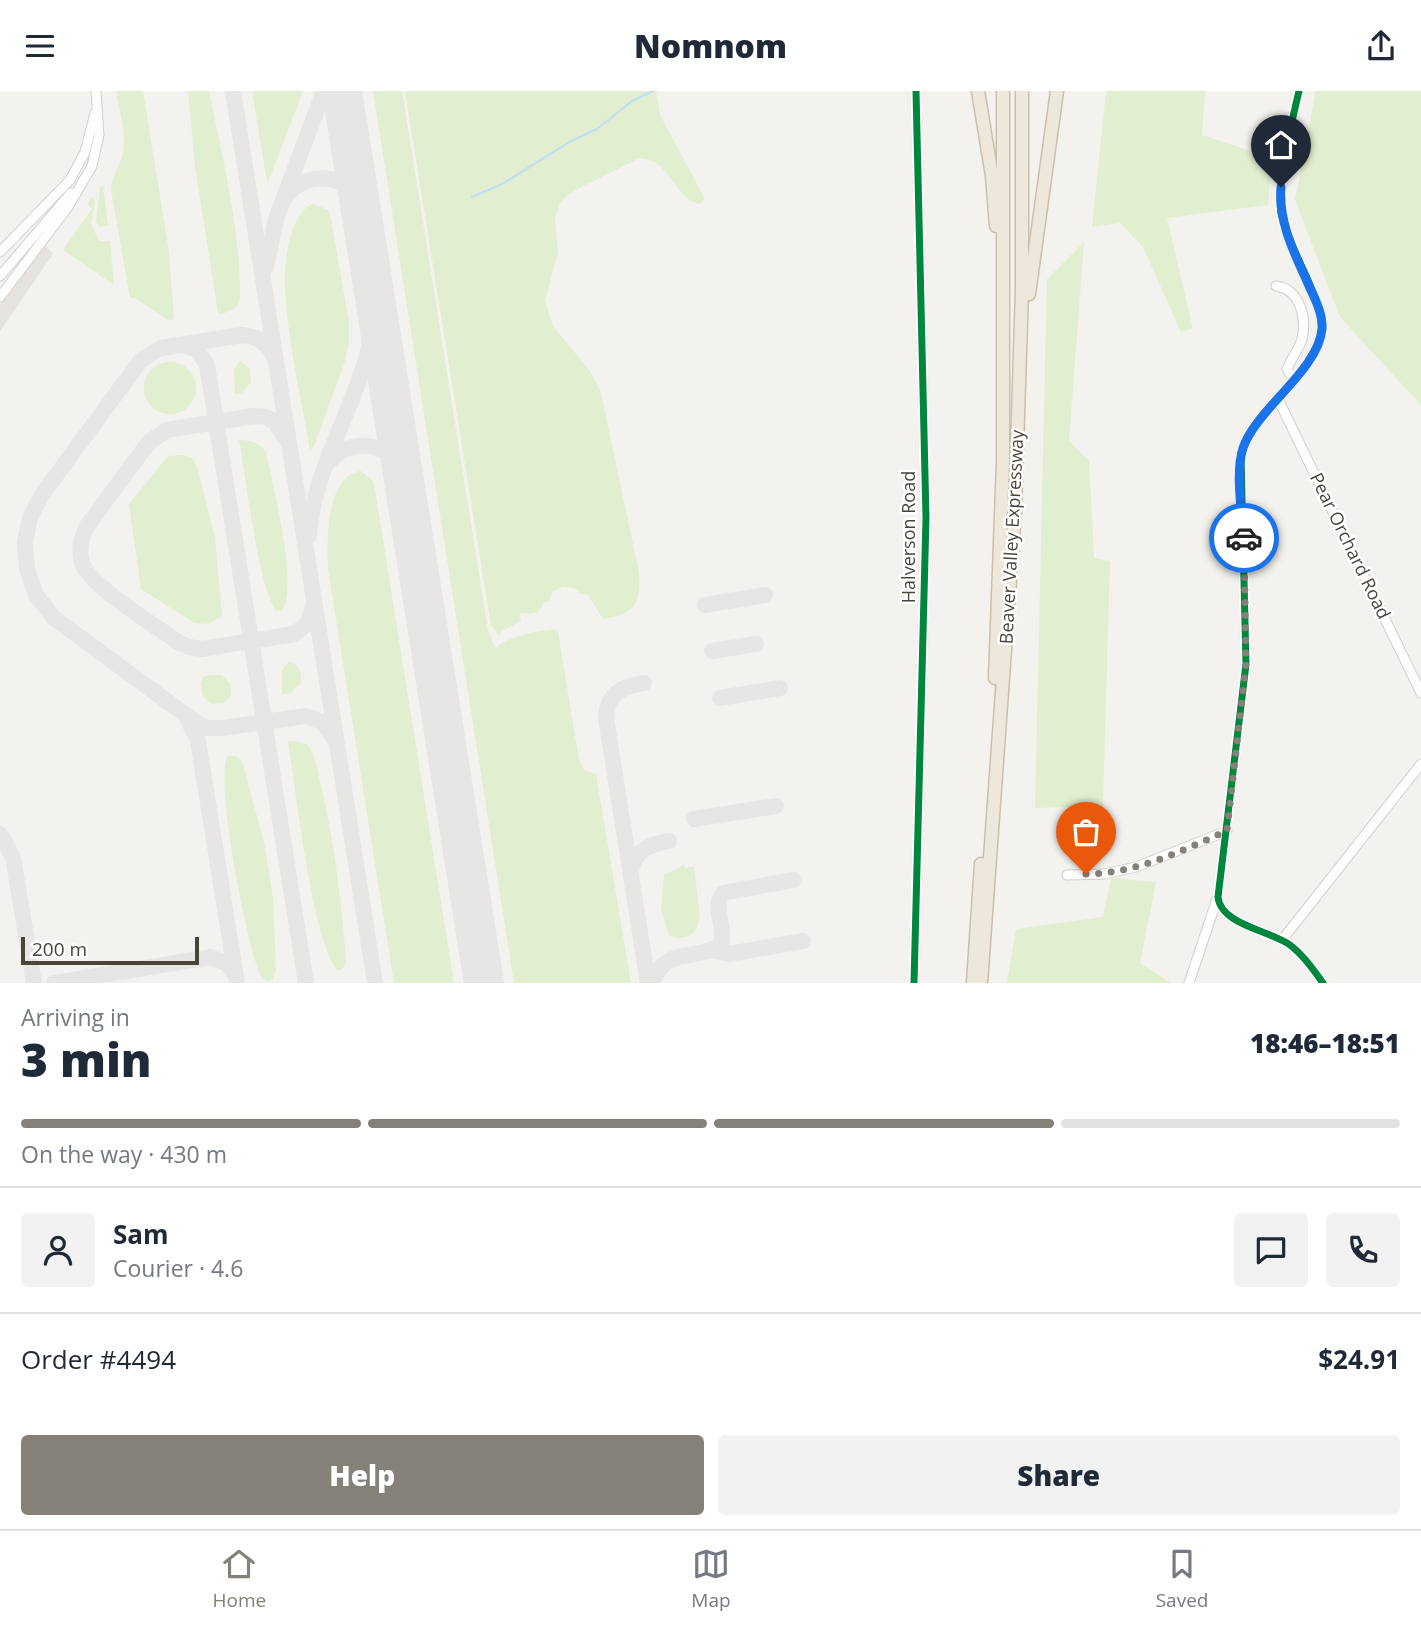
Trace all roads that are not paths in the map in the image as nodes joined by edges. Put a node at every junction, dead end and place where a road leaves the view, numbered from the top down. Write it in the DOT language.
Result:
graph roads {
  1 [pos="96,91"];
  2 [pos="916,91"];
  3 [pos="978,91"];
  4 [pos="1003,91"];
  5 [pos="1022,91"];
  6 [pos="1057,91"];
  7 [pos="1299,91"];
  8 [pos="98,106"];
  9 [pos="95,153"];
  10 [pos="0,252"];
  11 [pos="0,276"];
  12 [pos="1276,286"];
  13 [pos="0,297"];
  14 [pos="1293,379"];
  15 [pos="1020,399"];
  16 [pos="1278,399"];
  17 [pos="1004,420"];
  18 [pos="1421,693"];
  19 [pos="1421,764"];
  20 [pos="1227,831"];
  21 [pos="1067,874"];
  22 [pos="1218,897"];
  23 [pos="1282,940"];
  24 [pos="914,983"];
  25 [pos="973,983"];
  26 [pos="981,983"];
  27 [pos="1189,983"];
  28 [pos="1323,983"];
  1 -- 8 [label="street"];
  2 -- 24 [label="street, Halverson Road"];
  3 -- 17 [label="highway"];
  4 -- 17 [label="highway, Beaver Valley Expressway"];
  5 -- 15 [label="highway, Beaver Valley Expressway"];
  6 -- 15 [label="highway"];
  7 -- 14 [label="street"];
  8 -- 9 [label="street"];
  8 -- 10 [label="street"];
  9 -- 11 [label="street"];
  9 -- 13 [label="street"];
  12 -- 14 [label="street"];
  14 -- 16 [label="street"];
  15 -- 26 [label="highway, Beaver Valley Expressway"];
  16 -- 18 [label="street, Pear Orchard Road"];
  16 -- 20 [label="street"];
  17 -- 25 [label="highway, Beaver Valley Expressway"];
  19 -- 23 [label="street"];
  20 -- 21 [label="street"];
  20 -- 22 [label="street"];
  22 -- 23 [label="street"];
  22 -- 27 [label="street"];
  23 -- 28 [label="street"];
}
